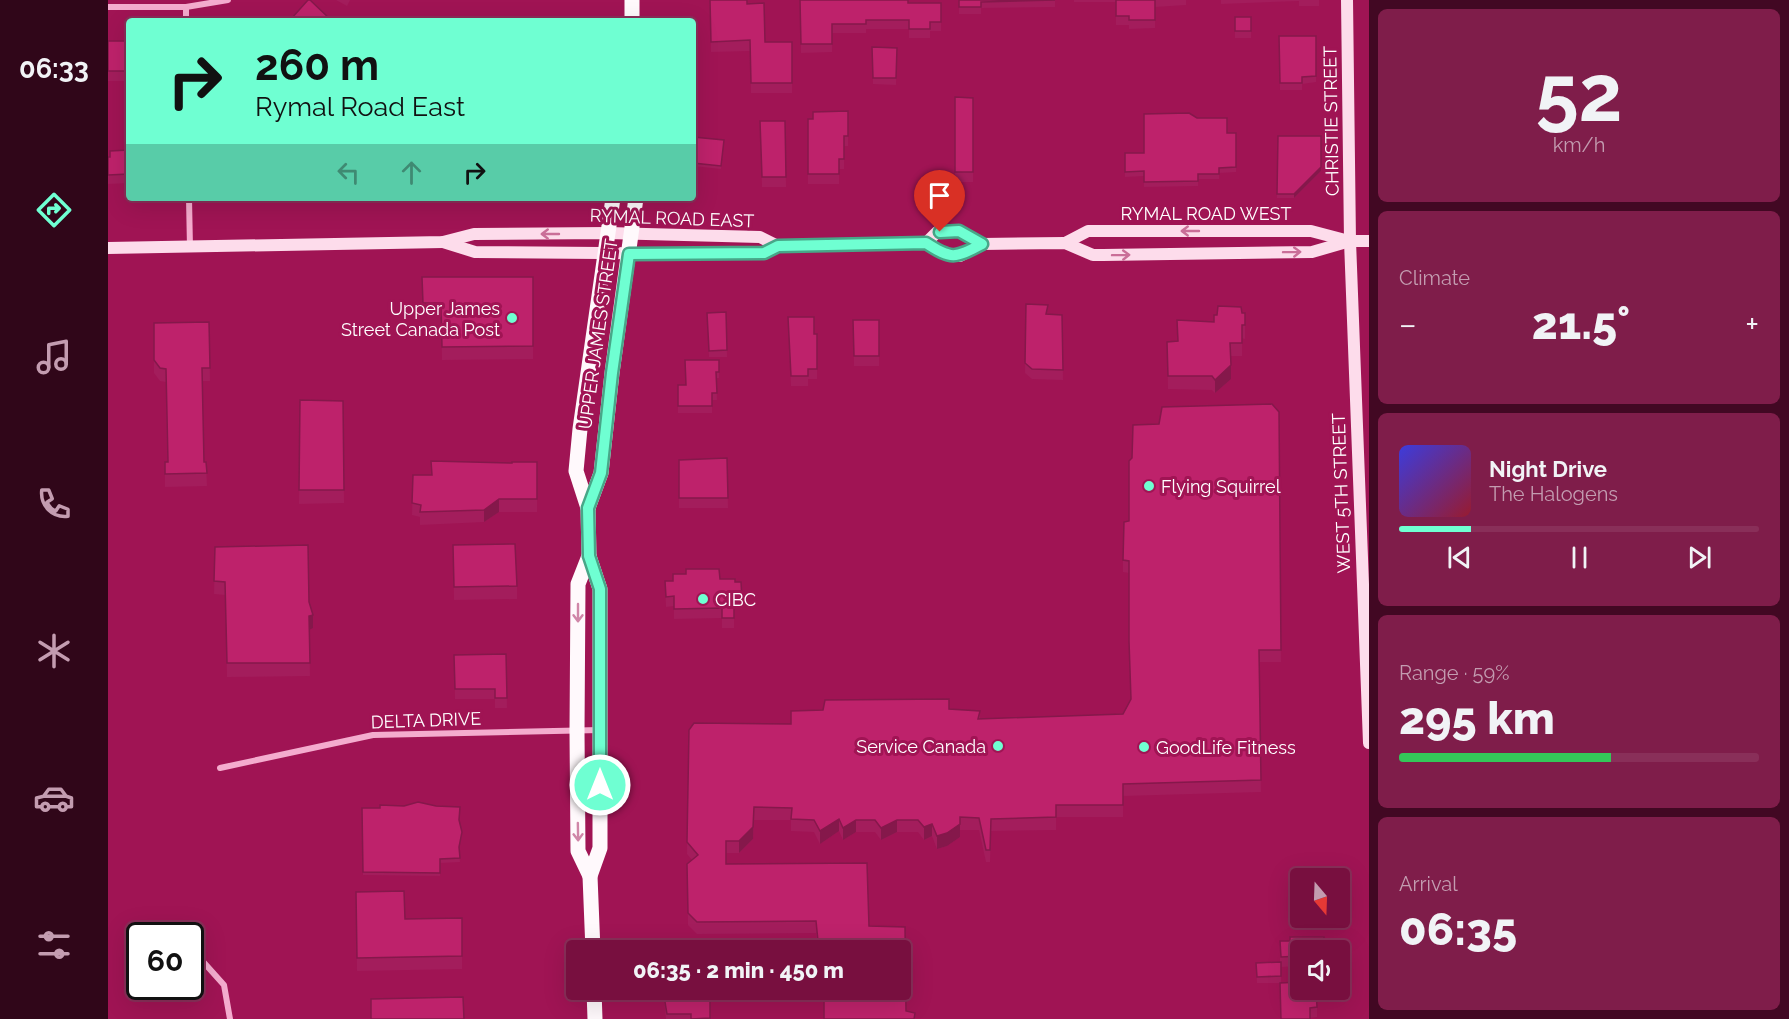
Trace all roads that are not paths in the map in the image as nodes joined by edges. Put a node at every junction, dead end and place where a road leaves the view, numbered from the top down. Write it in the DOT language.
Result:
graph roads {
  1 [pos="228,0"];
  2 [pos="632,0"];
  3 [pos="1347,0"];
  4 [pos="108,7"];
  5 [pos="186,7"];
  6 [pos="186,18"];
  7 [pos="632,18"];
  8 [pos="189,201"];
  9 [pos="613,201"];
  10 [pos="636,201"];
  11 [pos="608,233"];
  12 [pos="631,234"];
  13 [pos="1350,241"];
  14 [pos="1369,241"];
  15 [pos="443,242"];
  16 [pos="926,243"];
  17 [pos="1065,243"];
  18 [pos="982,244"];
  19 [pos="778,246"];
  20 [pos="108,248"];
  21 [pos="190,248"];
  22 [pos="606,253"];
  23 [pos="629,254"];
  24 [pos="588,508"];
  25 [pos="589,556"];
  26 [pos="600,730"];
  27 [pos="577,731"];
  28 [pos="1369,743"];
  29 [pos="220,768"];
  30 [pos="590,876"];
  31 [pos="593,940"];
  32 [pos="204,963"];
  33 [pos="594,1000"];
  34 [pos="230,1019"];
  35 [pos="595,1019"];
  1 -- 5 [label="street"];
  2 -- 7 [label="main road"];
  3 -- 13 [label="main road, CHRISTIE STREET"];
  4 -- 5 [label="street"];
  5 -- 6 [label="street"];
  8 -- 21 [label="street"];
  9 -- 11 [label="main road, UPPER JAMES STREET"];
  10 -- 12 [label="main road, UPPER JAMES STREET"];
  11 -- 12 [label="main road, RYMAL ROAD EAST"];
  11 -- 15 [label="main road, RYMAL ROAD EAST, one-way"];
  11 -- 22 [label="main road, UPPER JAMES STREET"];
  12 -- 19 [label="main road, RYMAL ROAD EAST"];
  12 -- 23 [label="main road, UPPER JAMES STREET"];
  13 -- 14 [label="main road, RYMAL ROAD WEST"];
  17 -- 13 [label="main road, RYMAL ROAD WEST, one-way"];
  13 -- 17 [label="main road, RYMAL ROAD WEST, one-way"];
  13 -- 28 [label="main road, WEST 5TH STREET"];
  15 -- 21 [label="main road, RYMAL ROAD EAST"];
  15 -- 22 [label="main road, RYMAL ROAD EAST"];
  16 -- 18 [label="main road, RYMAL ROAD WEST"];
  16 -- 18 [label="main road, RYMAL ROAD WEST"];
  16 -- 19 [label="main road, RYMAL ROAD WEST"];
  17 -- 18 [label="main road, RYMAL ROAD WEST"];
  19 -- 23 [label="main road, RYMAL ROAD EAST"];
  20 -- 21 [label="main road, RYMAL ROAD EAST"];
  22 -- 23 [label="main road, RYMAL ROAD EAST"];
  22 -- 24 [label="main road, UPPER JAMES STREET"];
  23 -- 24 [label="main road, UPPER JAMES STREET"];
  24 -- 25 [label="main road, UPPER JAMES STREET"];
  25 -- 26 [label="main road, UPPER JAMES STREET"];
  25 -- 27 [label="main road, UPPER JAMES STREET, one-way"];
  26 -- 27 [label="street, DELTA DRIVE"];
  26 -- 30 [label="main road, UPPER JAMES STREET"];
  27 -- 29 [label="street, DELTA DRIVE"];
  27 -- 30 [label="main road, UPPER JAMES STREET, one-way"];
  30 -- 31 [label="main road, UPPER JAMES STREET"];
  32 -- 34 [label="street"];
  33 -- 35 [label="main road"];
}
